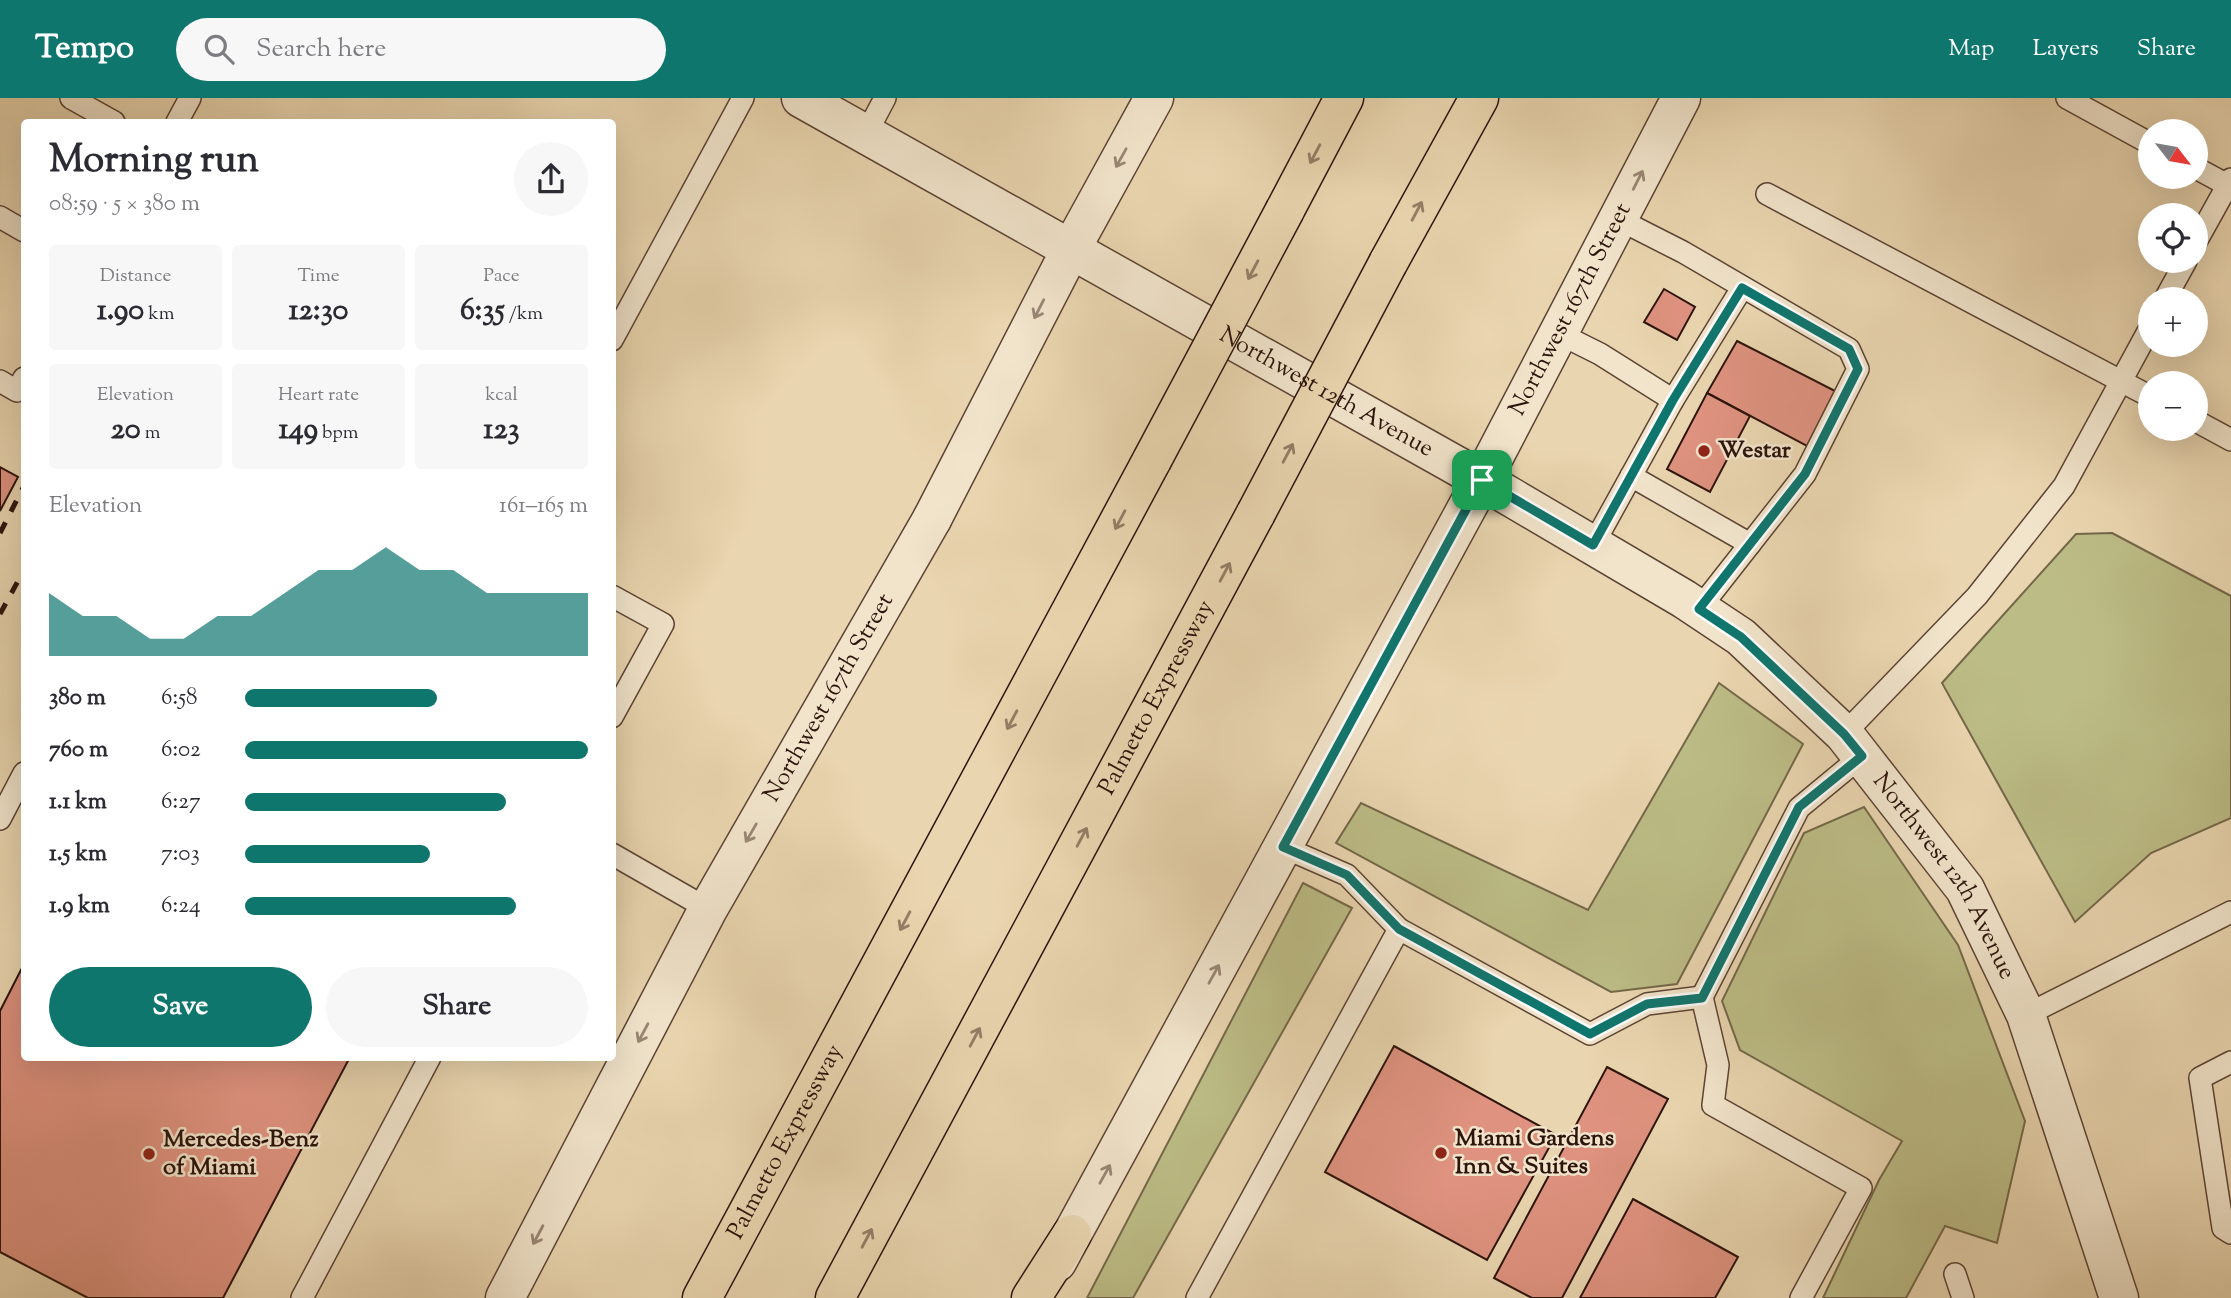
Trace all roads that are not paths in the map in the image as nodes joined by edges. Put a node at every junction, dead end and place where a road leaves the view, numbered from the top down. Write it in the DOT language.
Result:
graph roads {
  1 [pos="71,98"];
  2 [pos="190,98"];
  3 [pos="743,98"];
  4 [pos="801,98"];
  5 [pos="885,98"];
  6 [pos="1154,98"];
  7 [pos="1345,98"];
  8 [pos="1479,98"];
  9 [pos="1681,98"];
  10 [pos="2067,98"];
  11 [pos="109,119"];
  12 [pos="179,119"];
  13 [pos="866,134"];
  14 [pos="2138,137"];
  15 [pos="2208,174"];
  16 [pos="2230,184"];
  17 [pos="1767,194"];
  18 [pos="0,217"];
  19 [pos="1618,219"];
  20 [pos="2208,222"];
  21 [pos="21,229"];
  22 [pos="1071,248"];
  23 [pos="1742,288"];
  24 [pos="616,333"];
  25 [pos="1558,333"];
  26 [pos="2138,349"];
  27 [pos="2121,380"];
  28 [pos="0,381"];
  29 [pos="21,383"];
  30 [pos="2138,390"];
  31 [pos="1673,400"];
  32 [pos="2208,428"];
  33 [pos="2231,440"];
  34 [pos="1631,476"];
  35 [pos="1482,480"];
  36 [pos="1750,544"];
  37 [pos="1593,545"];
  38 [pos="616,598"];
  39 [pos="1699,609"];
  40 [pos="616,710"];
  41 [pos="1853,745"];
  42 [pos="21,779"];
  43 [pos="0,819"];
  44 [pos="1283,847"];
  45 [pos="616,856"];
  46 [pos="708,909"];
  47 [pos="2231,912"];
  48 [pos="1399,929"];
  49 [pos="1702,998"];
  50 [pos="2026,1015"];
  51 [pos="428,1061"];
  52 [pos="2231,1062"];
  53 [pos="2231,1233"];
  54 [pos="1072,1234"];
  55 [pos="1955,1274"];
  56 [pos="302,1298"];
  57 [pos="505,1298"];
  58 [pos="702,1298"];
  59 [pos="835,1298"];
  60 [pos="1031,1298"];
  61 [pos="1038,1298"];
  62 [pos="1197,1298"];
  63 [pos="1801,1298"];
  64 [pos="1963,1298"];
  65 [pos="2119,1298"];
  1 -- 11 [label="lane"];
  2 -- 12 [label="lane"];
  3 -- 24 [label="lane"];
  4 -- 13 [label="street, Northwest 12th Avenue"];
  5 -- 13 [label="lane"];
  6 -- 22 [label="street, Northwest 167th Street, one-way"];
  7 -- 58 [label="highway, Palmetto Expressway, one-way, bridge"];
  59 -- 8 [label="highway, Palmetto Expressway, one-way, bridge"];
  19 -- 9 [label="street, Northwest 167th Street, one-way"];
  10 -- 14 [label="lane"];
  13 -- 22 [label="street, Northwest 12th Avenue"];
  15 -- 16 [label="lane"];
  16 -- 20 [label="lane"];
  17 -- 27 [label="lane"];
  18 -- 21 [label="lane"];
  19 -- 23 [label="lane"];
  19 -- 25 [label="street, Northwest 167th Street"];
  22 -- 35 [label="street, Northwest 12th Avenue"];
  22 -- 46 [label="street, Northwest 167th Street, one-way"];
  23 -- 31 [label="lane"];
  23 -- 36 [label="lane"];
  25 -- 31 [label="lane"];
  25 -- 35 [label="street, Northwest 167th Street"];
  26 -- 27 [label="lane"];
  27 -- 30 [label="lane"];
  27 -- 41 [label="lane"];
  28 -- 29 [label="lane"];
  31 -- 34 [label="lane"];
  32 -- 33 [label="lane"];
  34 -- 36 [label="lane"];
  34 -- 37 [label="lane"];
  35 -- 37 [label="street, Northwest 12th Avenue"];
  35 -- 44 [label="street, Northwest 167th Street"];
  36 -- 39 [label="lane"];
  37 -- 39 [label="street, Northwest 12th Avenue"];
  38 -- 40 [label="lane"];
  39 -- 41 [label="street, Northwest 12th Avenue"];
  41 -- 49 [label="lane"];
  41 -- 50 [label="street, Northwest 12th Avenue"];
  42 -- 43 [label="lane"];
  44 -- 48 [label="lane"];
  54 -- 44 [label="street, Northwest 167th Street, one-way"];
  45 -- 46 [label="lane"];
  46 -- 57 [label="street, Northwest 167th Street, one-way"];
  47 -- 50 [label="lane"];
  48 -- 49 [label="lane"];
  48 -- 62 [label="lane"];
  49 -- 63 [label="lane"];
  50 -- 65 [label="street, Northwest 12th Avenue"];
  51 -- 56 [label="lane"];
  52 -- 53 [label="lane"];
  54 -- 60 [label="highway"];
  54 -- 61 [label="street, Northwest 167th Street"];
  55 -- 64 [label="lane"];
}
